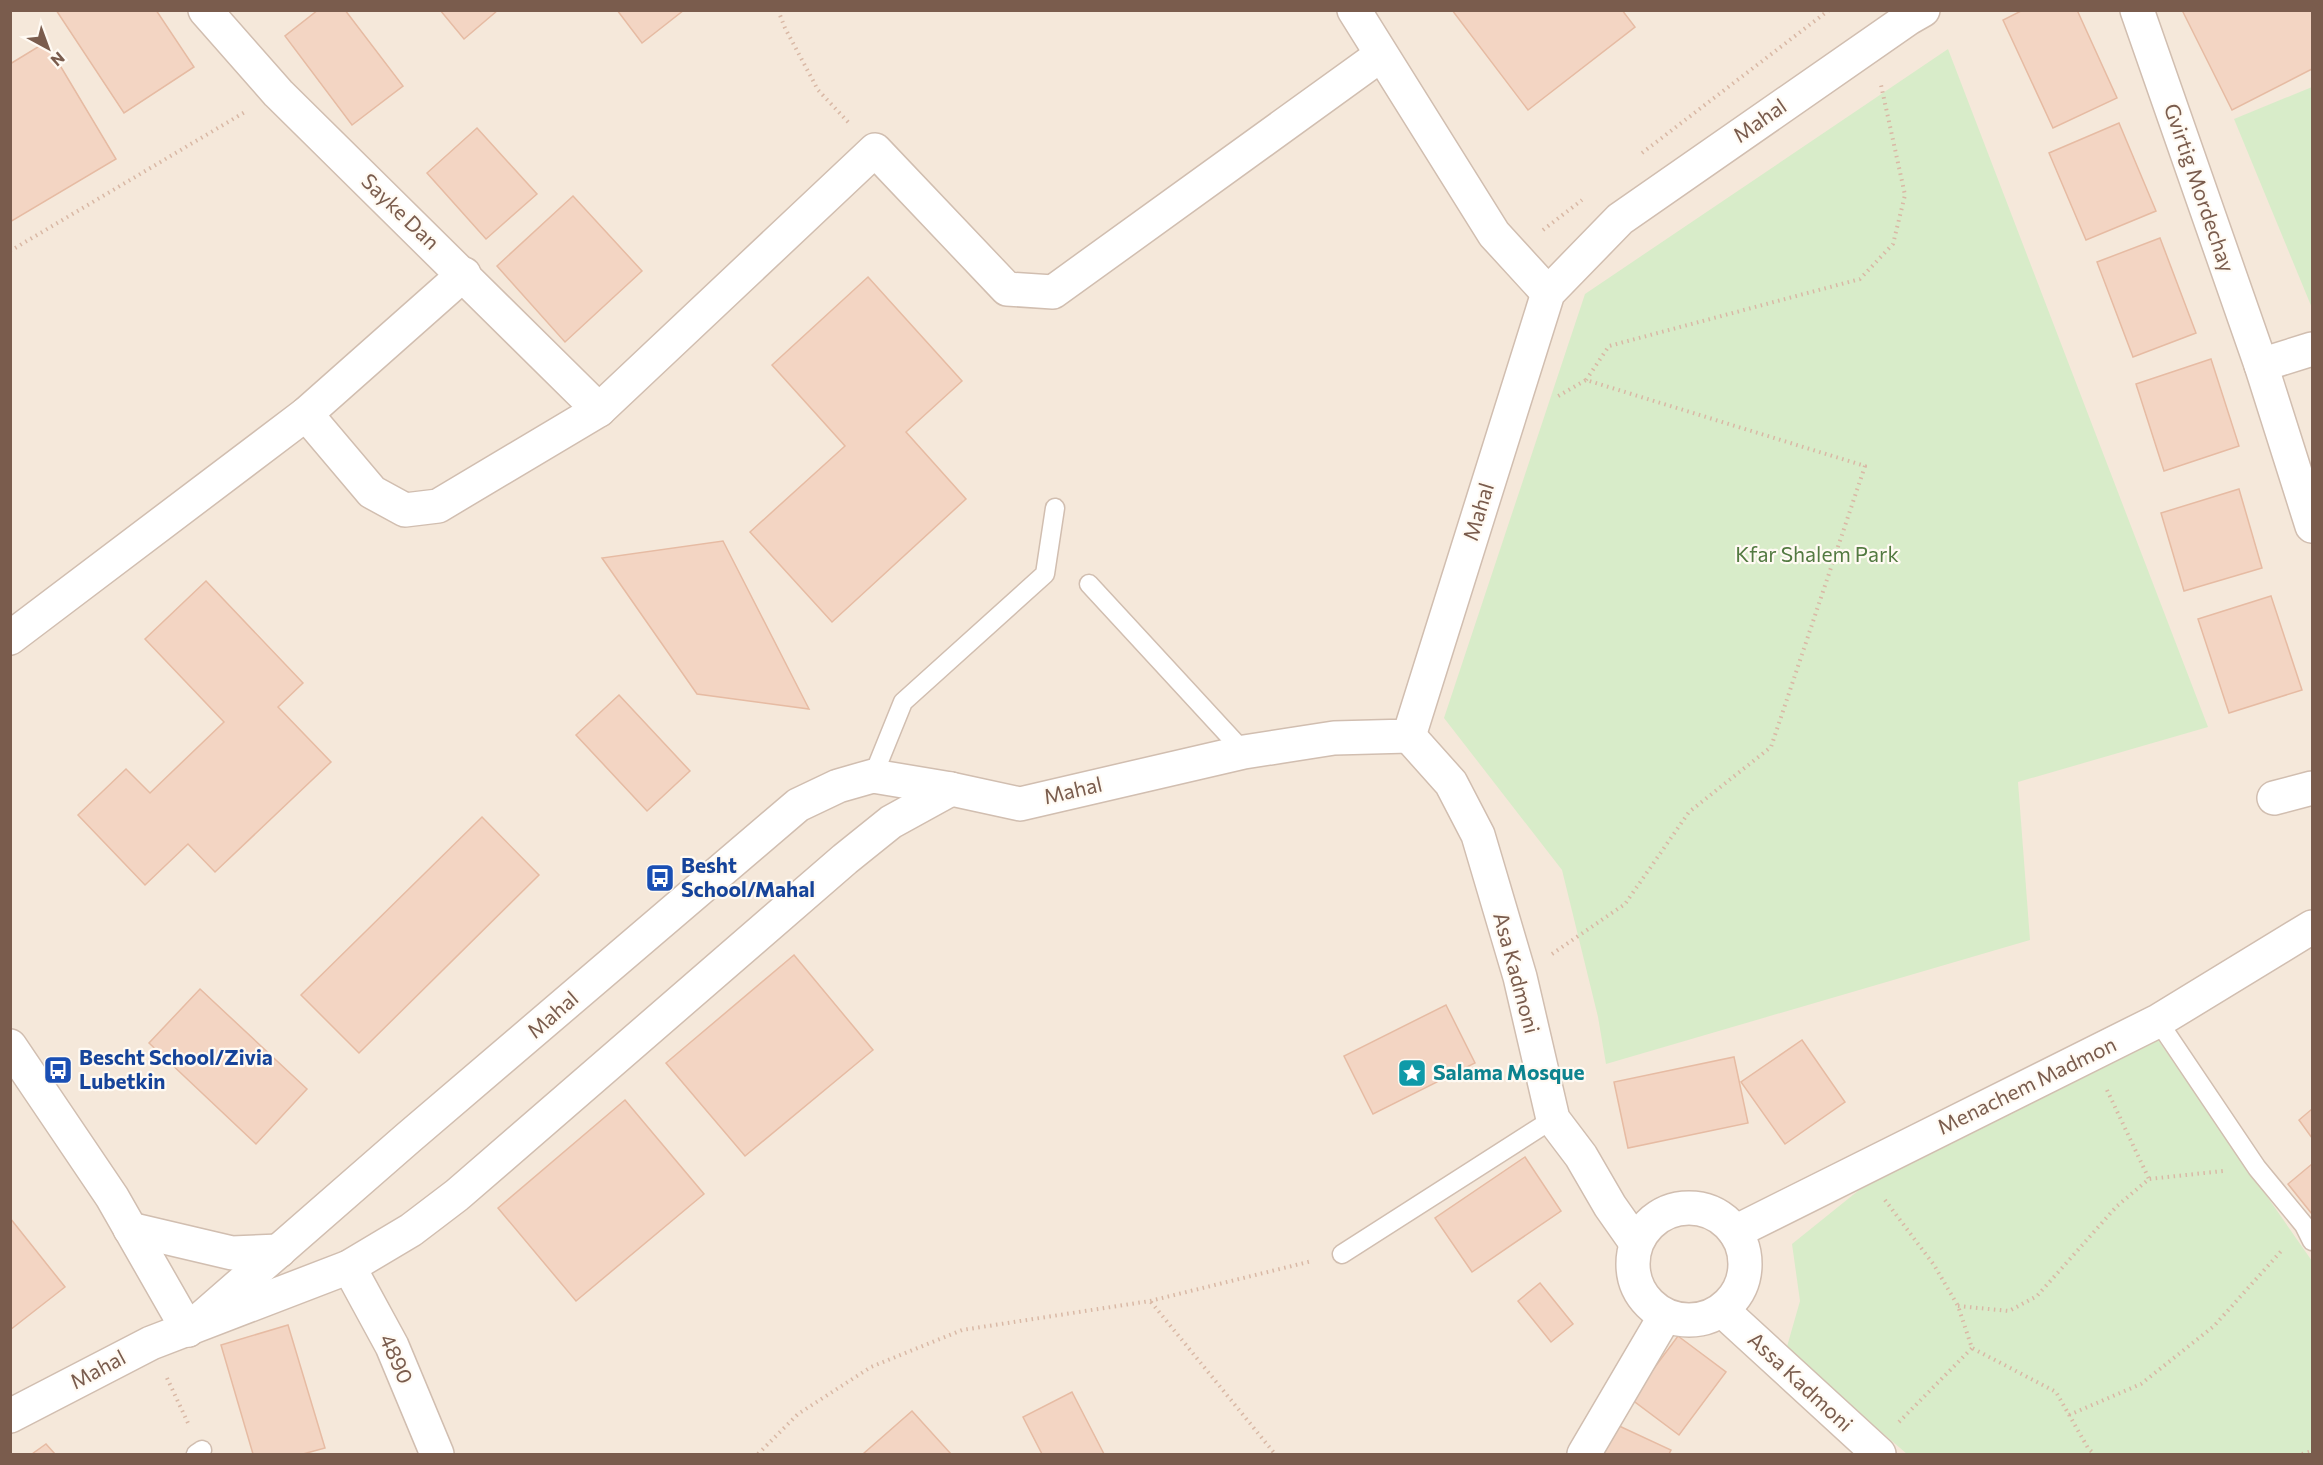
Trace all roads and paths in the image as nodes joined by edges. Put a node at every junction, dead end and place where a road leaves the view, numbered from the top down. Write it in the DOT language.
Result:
graph roads {
  1 [pos="205,10"];
  2 [pos="778,10"];
  3 [pos="1354,10"];
  4 [pos="1829,10"];
  5 [pos="1923,10"];
  6 [pos="2137,10"];
  7 [pos="1872,44"];
  8 [pos="1381,55"];
  9 [pos="278,93"];
  10 [pos="875,150"];
  11 [pos="1633,161"];
  12 [pos="1586,196"];
  13 [pos="10,251"];
  14 [pos="1512,254"];
  15 [pos="464,274"];
  16 [pos="1548,293"];
  17 [pos="2313,348"];
  18 [pos="2261,365"];
  19 [pos="1586,380"];
  20 [pos="599,410"];
  21 [pos="306,414"];
  22 [pos="1505,429"];
  23 [pos="1055,508"];
  24 [pos="2313,526"];
  25 [pos="1089,584"];
  26 [pos="10,638"];
  27 [pos="1409,736"];
  28 [pos="1244,752"];
  29 [pos="873,776"];
  30 [pos="2313,788"];
  31 [pos="951,789"];
  32 [pos="2274,798"];
  33 [pos="2313,927"];
  34 [pos="1520,977"];
  35 [pos="2158,1021"];
  36 [pos="10,1046"];
  37 [pos="2090,1055"];
  38 [pos="1553,1119"];
  39 [pos="1861,1168"];
  40 [pos="2257,1168"];
  41 [pos="2149,1179"];
  42 [pos="130,1229"];
  43 [pos="1735,1232"];
  44 [pos="2308,1233"];
  45 [pos="1636,1244"];
  46 [pos="279,1251"];
  47 [pos="1342,1254"];
  48 [pos="349,1267"];
  49 [pos="1150,1301"];
  50 [pos="1958,1306"];
  51 [pos="1722,1310"];
  52 [pos="1665,1316"];
  53 [pos="188,1330"];
  54 [pos="151,1343"];
  55 [pos="1972,1348"];
  56 [pos="1908,1414"];
  57 [pos="2069,1415"];
  58 [pos="10,1416"];
  59 [pos="2313,1450"];
  60 [pos="199,1452"];
  61 [pos="436,1455"];
  62 [pos="758,1455"];
  63 [pos="1275,1455"];
  64 [pos="1584,1455"];
  65 [pos="1879,1455"];
  66 [pos="2094,1455"];
  67 [pos="2302,1455"];
  1 -- 9 [label="street, Sayke Dan"];
  2 -- 10 [label="path"];
  3 -- 8 [label="street"];
  4 -- 11 [label="path"];
  5 -- 7 [label="street, Mahal"];
  6 -- 18 [label="street, Gvirtig Mordechay"];
  7 -- 16 [label="street, Mahal"];
  7 -- 19 [label="path"];
  8 -- 10 [label="street"];
  8 -- 14 [label="street"];
  9 -- 13 [label="path"];
  9 -- 15 [label="street, Sayke Dan"];
  10 -- 20 [label="street"];
  12 -- 14 [label="path"];
  14 -- 16 [label="street"];
  15 -- 20 [label="street, Sayke Dan"];
  15 -- 21 [label="street"];
  16 -- 22 [label="street, Mahal"];
  17 -- 18 [label="street"];
  18 -- 24 [label="street, Gvirtig Mordechay"];
  19 -- 22 [label="path"];
  19 -- 34 [label="path"];
  20 -- 21 [label="street"];
  21 -- 26 [label="street"];
  22 -- 27 [label="street, Mahal"];
  23 -- 29 [label="lane"];
  25 -- 28 [label="lane"];
  27 -- 28 [label="street, Mahal"];
  27 -- 34 [label="street, Asa Kadmoni"];
  28 -- 31 [label="street, Mahal"];
  29 -- 31 [label="street, Mahal"];
  29 -- 46 [label="street, Mahal"];
  30 -- 32 [label="street"];
  31 -- 48 [label="street, Mahal"];
  33 -- 35 [label="street, Menachem Madmon"];
  34 -- 38 [label="street, Asa Kadmoni"];
  35 -- 37 [label="street, Menachem Madmon"];
  35 -- 40 [label="lane"];
  36 -- 42 [label="street"];
  37 -- 39 [label="street, Menachem Madmon"];
  37 -- 41 [label="path"];
  38 -- 45 [label="street, Asa Kadmoni"];
  38 -- 47 [label="lane"];
  39 -- 43 [label="street, Menachem Madmon"];
  39 -- 50 [label="path"];
  40 -- 41 [label="path"];
  40 -- 44 [label="lane"];
  41 -- 50 [label="path"];
  42 -- 46 [label="street"];
  42 -- 53 [label="street"];
  43 -- 45 [label="street"];
  43 -- 51 [label="street"];
  44 -- 57 [label="path"];
  45 -- 52 [label="street"];
  46 -- 53 [label="street, Mahal"];
  47 -- 49 [label="path"];
  48 -- 53 [label="street, Mahal"];
  48 -- 61 [label="street, 4890"];
  49 -- 62 [label="path"];
  49 -- 63 [label="path"];
  50 -- 55 [label="path"];
  51 -- 52 [label="street"];
  51 -- 65 [label="street, Assa Kadmoni"];
  52 -- 64 [label="street"];
  53 -- 54 [label="street, Mahal"];
  54 -- 58 [label="street, Mahal"];
  54 -- 60 [label="path"];
  55 -- 56 [label="path"];
  55 -- 57 [label="path"];
  57 -- 66 [label="path"];
  59 -- 67 [label="path"];
}
